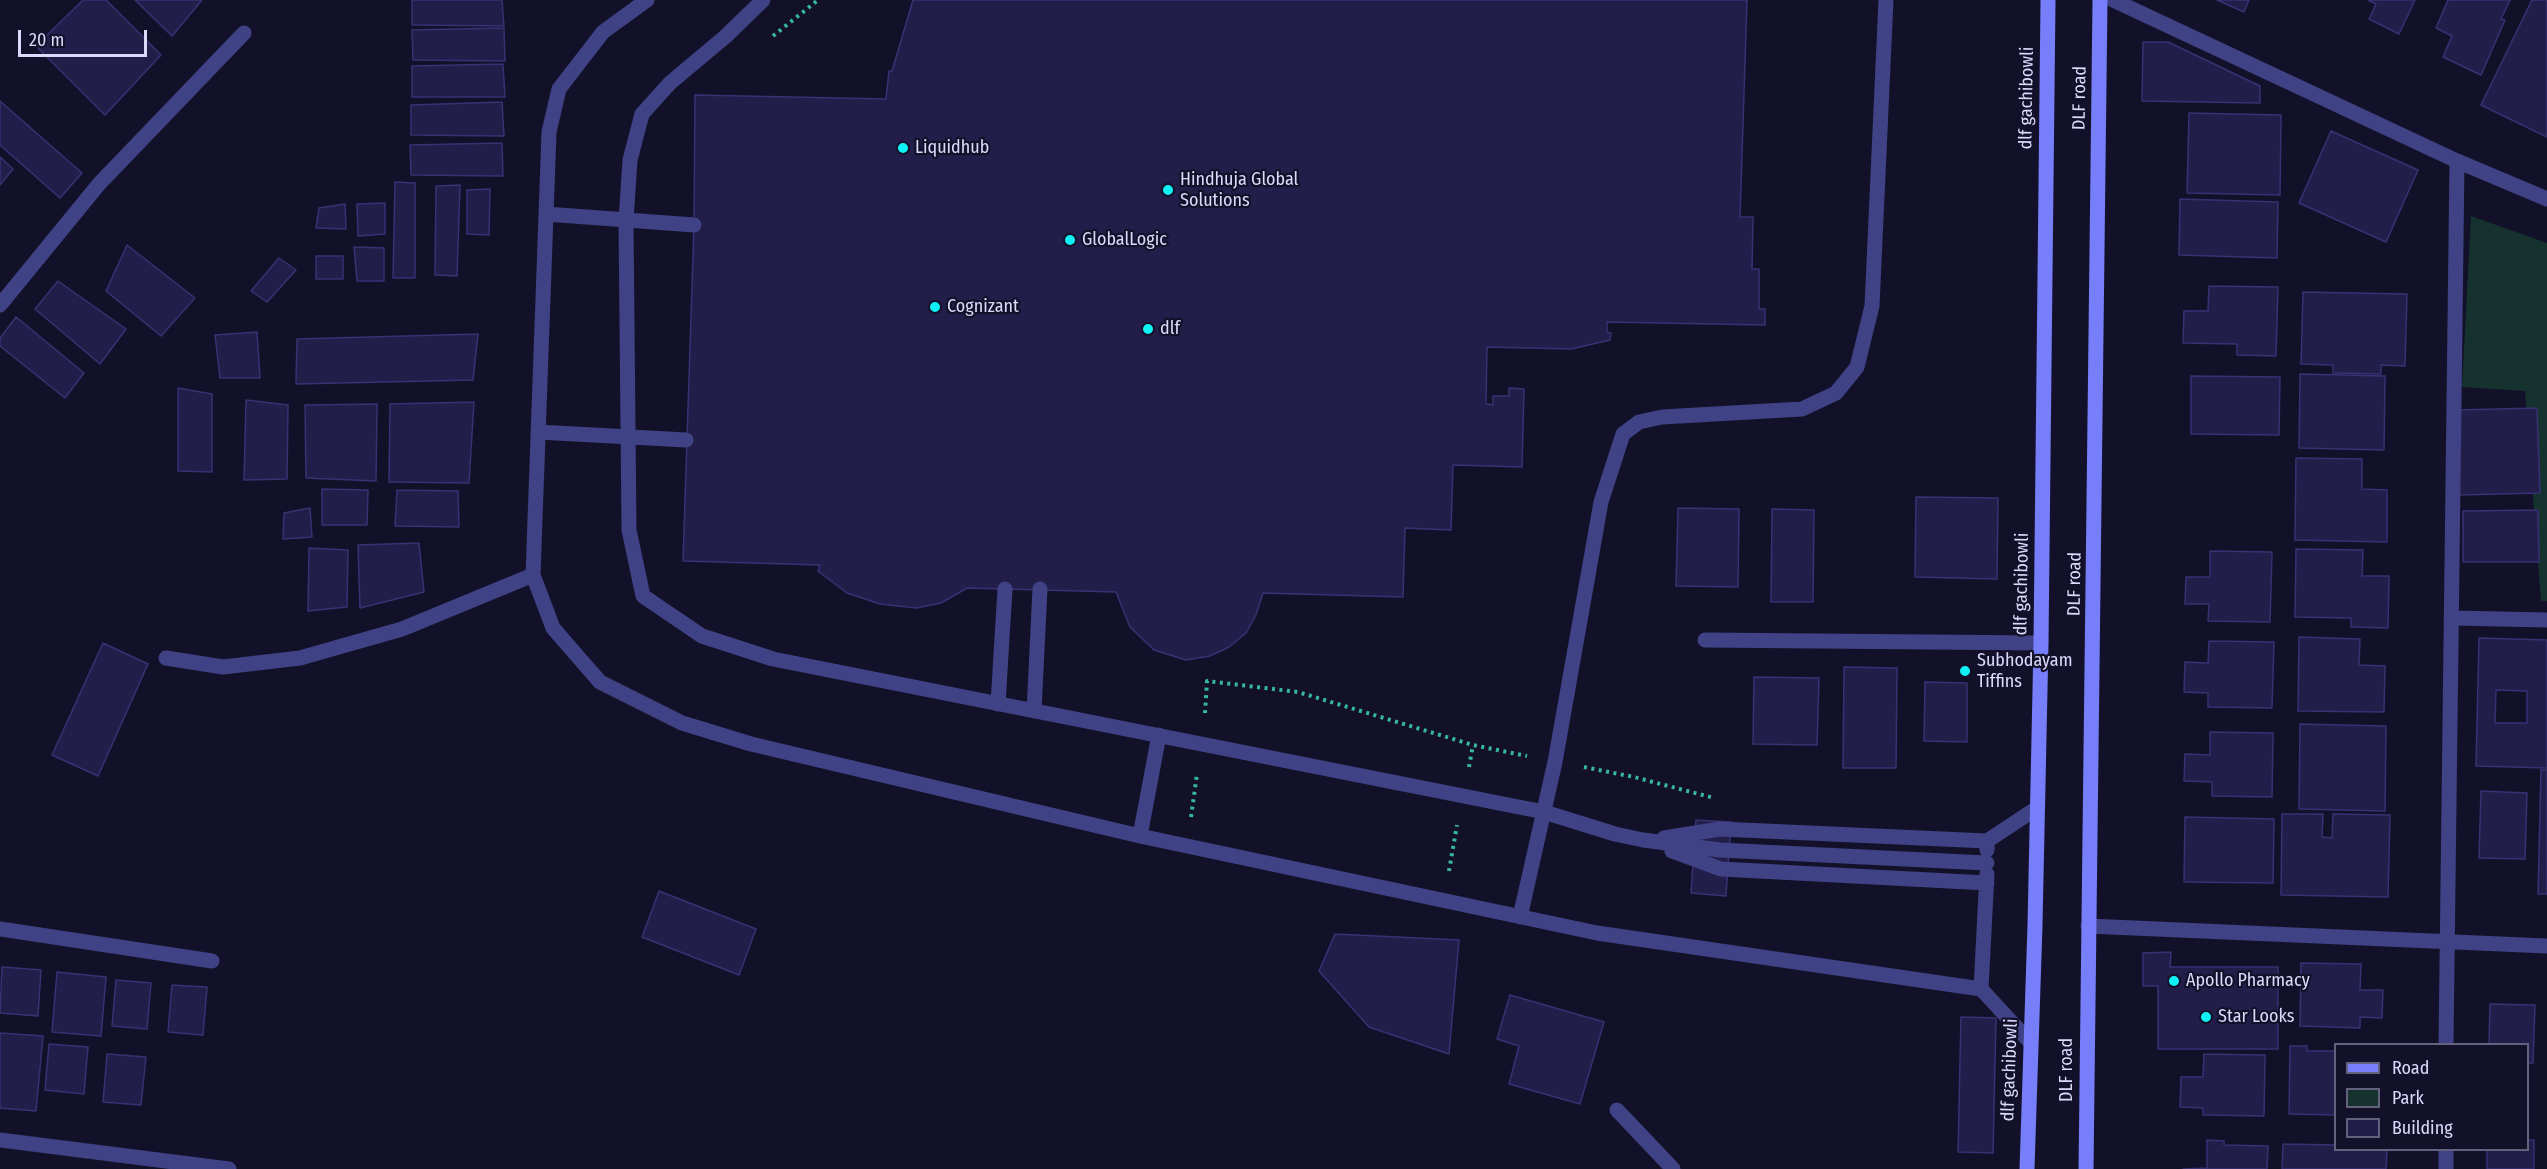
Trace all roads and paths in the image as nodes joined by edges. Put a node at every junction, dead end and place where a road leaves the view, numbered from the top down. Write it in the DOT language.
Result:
graph roads {
  1 [pos="647,0"];
  2 [pos="763,0"];
  3 [pos="1886,0"];
  4 [pos="2048,0"];
  5 [pos="2100,0"];
  6 [pos="2113,0"];
  7 [pos="244,33"];
  8 [pos="2457,161"];
  9 [pos="2547,199"];
  10 [pos="546,214"];
  11 [pos="626,221"];
  12 [pos="694,225"];
  13 [pos="0,305"];
  14 [pos="538,432"];
  15 [pos="629,436"];
  16 [pos="686,440"];
  17 [pos="532,575"];
  18 [pos="1005,589"];
  19 [pos="1040,590"];
  20 [pos="2451,618"];
  21 [pos="2547,620"];
  22 [pos="1705,640"];
  23 [pos="2041,642"];
  24 [pos="166,658"];
  25 [pos="998,704"];
  26 [pos="1034,711"];
  27 [pos="1159,735"];
  28 [pos="1473,745"];
  29 [pos="1462,796"];
  30 [pos="2037,808"];
  31 [pos="1544,812"];
  32 [pos="1140,836"];
  33 [pos="1647,840"];
  34 [pos="1987,841"];
  35 [pos="1987,863"];
  36 [pos="1987,883"];
  37 [pos="1443,901"];
  38 [pos="1520,917"];
  39 [pos="2088,926"];
  40 [pos="0,929"];
  41 [pos="2446,943"];
  42 [pos="2547,946"];
  43 [pos="212,961"];
  44 [pos="1981,989"];
  45 [pos="2031,1043"];
  46 [pos="2446,1043"];
  47 [pos="1617,1110"];
  48 [pos="0,1140"];
  49 [pos="2446,1151"];
  50 [pos="229,1169"];
  51 [pos="1673,1169"];
  52 [pos="2026,1169"];
  53 [pos="2086,1169"];
  54 [pos="2446,1169"];
  1 -- 10 [label="street"];
  2 -- 11 [label="street"];
  3 -- 31 [label="street"];
  4 -- 23 [label="main road, dlf gachibowli"];
  5 -- 39 [label="main road, DLF road"];
  6 -- 8 [label="street"];
  7 -- 13 [label="street"];
  8 -- 9 [label="street"];
  8 -- 20 [label="street"];
  10 -- 11 [label="street"];
  10 -- 14 [label="street"];
  11 -- 12 [label="street"];
  11 -- 15 [label="street"];
  14 -- 15 [label="street"];
  14 -- 17 [label="street"];
  15 -- 16 [label="street"];
  15 -- 25 [label="street"];
  17 -- 24 [label="street"];
  17 -- 32 [label="street"];
  18 -- 25 [label="street"];
  19 -- 26 [label="street"];
  20 -- 21 [label="street"];
  20 -- 41 [label="street"];
  22 -- 23 [label="street"];
  23 -- 30 [label="main road, dlf gachibowli"];
  25 -- 26 [label="street"];
  26 -- 27 [label="street"];
  27 -- 29 [label="street"];
  27 -- 32 [label="street"];
  28 -- 29 [label="path"];
  29 -- 31 [label="street"];
  29 -- 37 [label="path"];
  30 -- 34 [label="street"];
  30 -- 45 [label="main road, dlf gachibowli"];
  31 -- 33 [label="street"];
  31 -- 38 [label="street"];
  32 -- 37 [label="street"];
  33 -- 34 [label="street"];
  33 -- 35 [label="street"];
  33 -- 36 [label="street"];
  34 -- 35 [label="street"];
  35 -- 36 [label="street"];
  36 -- 44 [label="street"];
  37 -- 38 [label="street"];
  38 -- 44 [label="street"];
  39 -- 41 [label="street"];
  39 -- 53 [label="main road, DLF road"];
  40 -- 43 [label="street"];
  41 -- 42 [label="street"];
  41 -- 46 [label="street"];
  44 -- 45 [label="street"];
  45 -- 52 [label="main road, dlf gachibowli"];
  47 -- 51 [label="street"];
  48 -- 50 [label="street"];
  49 -- 54 [label="street"];
}
